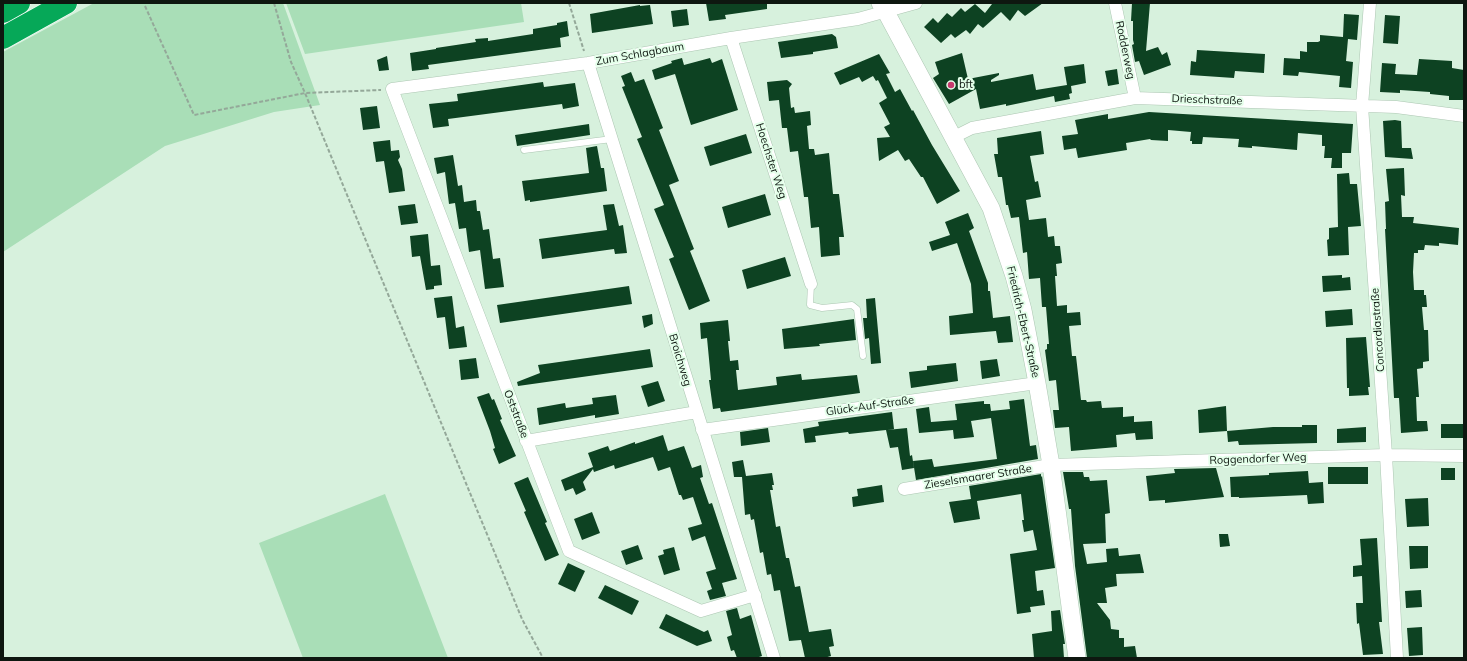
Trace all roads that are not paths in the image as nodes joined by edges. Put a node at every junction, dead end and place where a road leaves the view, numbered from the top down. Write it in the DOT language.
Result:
graph roads {
  1 [pos="19,3"];
  2 [pos="66,3"];
  3 [pos="1115,3"];
  4 [pos="1370,3"];
  5 [pos="911,4"];
  6 [pos="883,6"];
  7 [pos="3,12"];
  8 [pos="3,38"];
  9 [pos="731,38"];
  10 [pos="588,63"];
  11 [pos="392,89"];
  12 [pos="1135,98"];
  13 [pos="1362,106"];
  14 [pos="1464,116"];
  15 [pos="954,137"];
  16 [pos="612,139"];
  17 [pos="524,150"];
  18 [pos="811,284"];
  19 [pos="863,356"];
  20 [pos="1037,383"];
  21 [pos="697,412"];
  22 [pos="702,430"];
  23 [pos="526,441"];
  24 [pos="1386,455"];
  25 [pos="1464,456"];
  26 [pos="1051,465"];
  27 [pos="904,489"];
  28 [pos="755,595"];
  29 [pos="774,658"];
  30 [pos="1076,658"];
  31 [pos="1397,658"];
  1 -- 7 [label="highway"];
  2 -- 8 [label="highway"];
  3 -- 12 [label="street, Rodderweg"];
  4 -- 13 [label="street, Concordiastraße"];
  5 -- 6 [label="street"];
  6 -- 9 [label="street, Zum Schlagbaum"];
  6 -- 15 [label="main road, Friedrich-Ebert-Straße"];
  9 -- 10 [label="street, Zum Schlagbaum"];
  9 -- 18 [label="street, Hoechster Weg"];
  10 -- 11 [label="street, Zum Schlagbaum"];
  10 -- 16 [label="street, Broichweg"];
  11 -- 23 [label="street, Oststraße"];
  12 -- 13 [label="street, Drieschstraße"];
  12 -- 15 [label="street, Drieschstraße"];
  13 -- 14 [label="street, Drieschstraße"];
  13 -- 24 [label="street, Concordiastraße"];
  15 -- 20 [label="main road, Friedrich-Ebert-Straße"];
  16 -- 17 [label="lane"];
  16 -- 21 [label="street, Broichweg"];
  18 -- 19 [label="lane"];
  20 -- 22 [label="street, Glück-Auf-Straße"];
  20 -- 26 [label="main road, Friedrich-Ebert-Straße"];
  21 -- 22 [label="street, Broichweg"];
  21 -- 23 [label="street"];
  22 -- 28 [label="street, Broichweg"];
  23 -- 28 [label="street, Oststraße"];
  24 -- 25 [label="street, Roggendorfer Weg"];
  24 -- 26 [label="street, Roggendorfer Weg"];
  24 -- 31 [label="street, Concordiastraße"];
  26 -- 27 [label="street, Zieselsmaarer Straße"];
  26 -- 30 [label="main road, Friedrich-Ebert-Straße"];
  28 -- 29 [label="street, Broichweg"];
}
